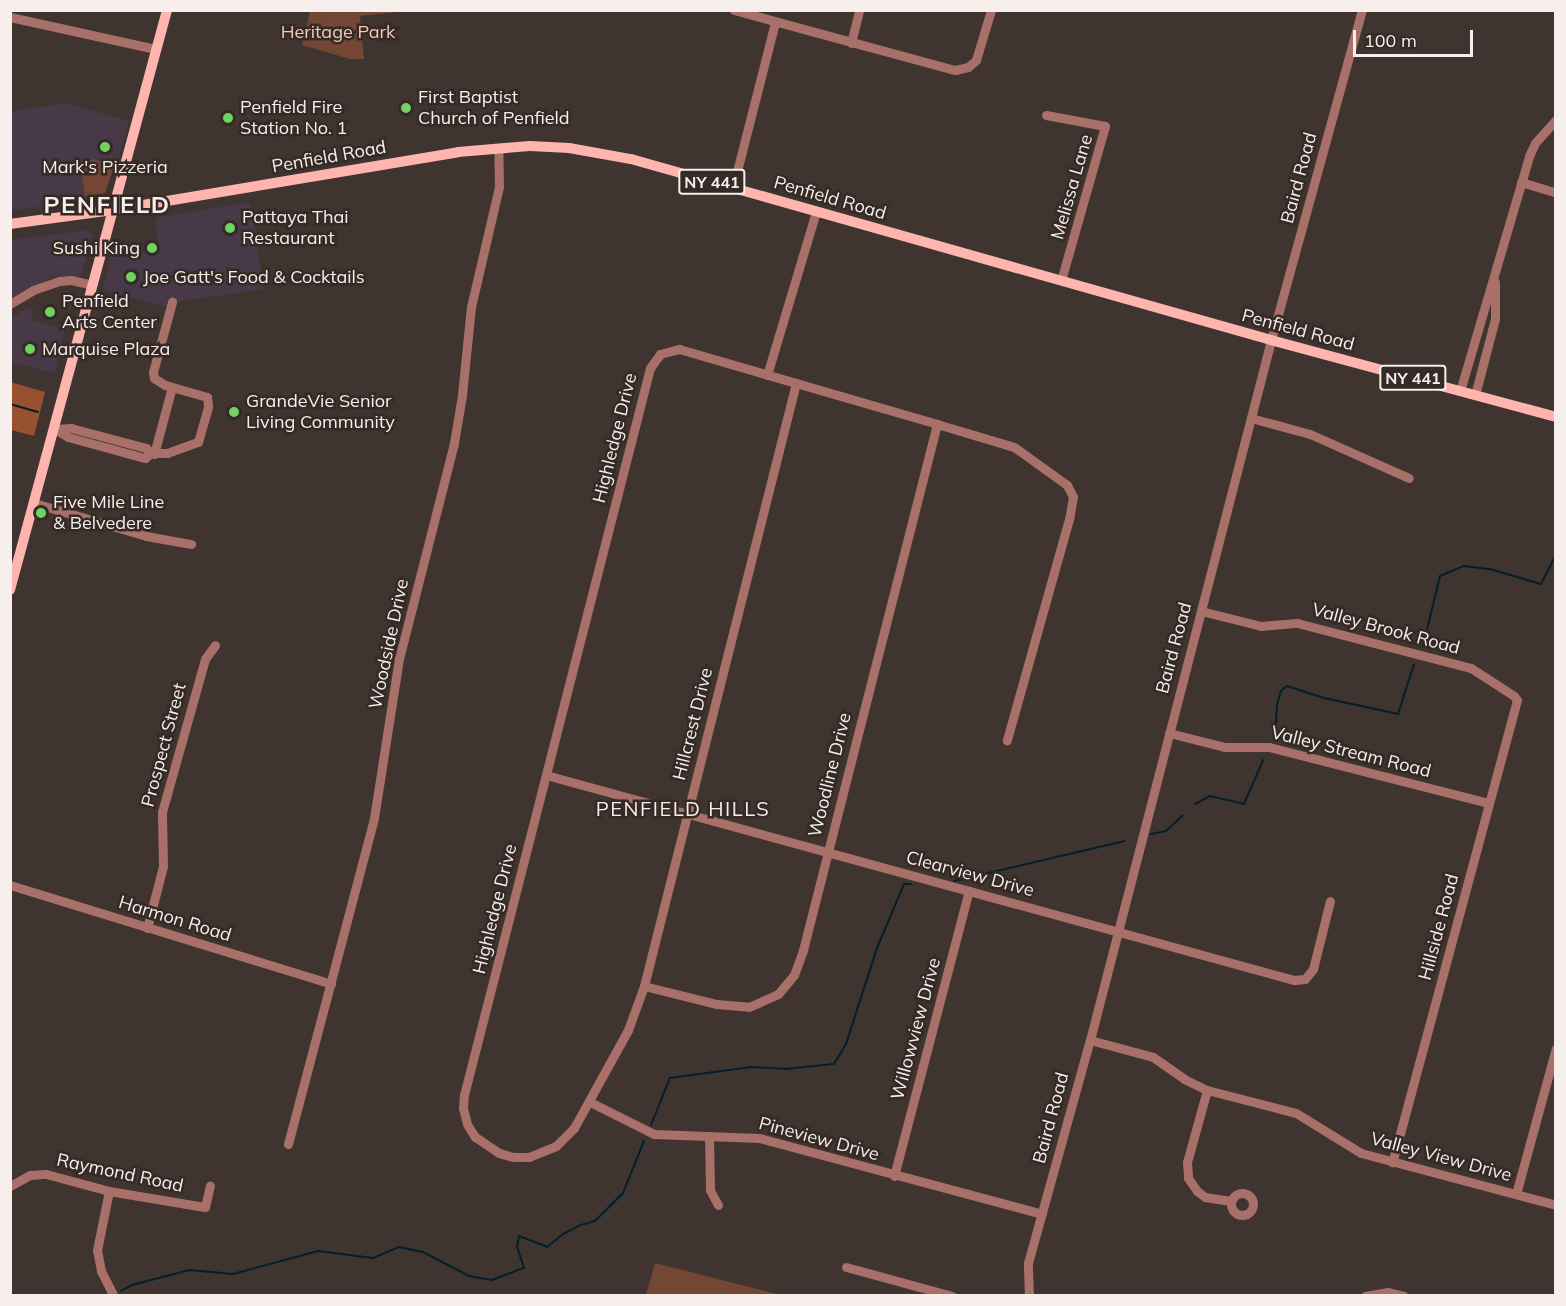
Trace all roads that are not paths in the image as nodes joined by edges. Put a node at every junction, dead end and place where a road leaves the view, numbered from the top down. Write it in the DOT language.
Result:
graph roads {
  1 [pos="167,10"];
  2 [pos="734,10"];
  3 [pos="859,10"];
  4 [pos="992,10"];
  5 [pos="1362,10"];
  6 [pos="10,16"];
  7 [pos="776,22"];
  8 [pos="851,43"];
  9 [pos="156,49"];
  10 [pos="1046,115"];
  11 [pos="1556,120"];
  12 [pos="498,148"];
  13 [pos="1521,182"];
  14 [pos="733,187"];
  15 [pos="1556,193"];
  16 [pos="112,210"];
  17 [pos="816,212"];
  18 [pos="10,224"];
  19 [pos="1494,274"];
  20 [pos="1061,280"];
  21 [pos="92,285"];
  22 [pos="172,302"];
  23 [pos="10,304"];
  24 [pos="1271,340"];
  25 [pos="767,375"];
  26 [pos="796,383"];
  27 [pos="172,387"];
  28 [pos="1460,391"];
  29 [pos="1475,395"];
  30 [pos="1556,417"];
  31 [pos="1251,418"];
  32 [pos="938,424"];
  33 [pos="54,429"];
  34 [pos="153,454"];
  35 [pos="1409,478"];
  36 [pos="34,502"];
  37 [pos="191,544"];
  38 [pos="10,590"];
  39 [pos="1201,611"];
  40 [pos="215,645"];
  41 [pos="1517,700"];
  42 [pos="1169,733"];
  43 [pos="1007,740"];
  44 [pos="546,775"];
  45 [pos="1490,803"];
  46 [pos="687,813"];
  47 [pos="827,852"];
  48 [pos="10,885"];
  49 [pos="969,891"];
  50 [pos="1330,901"];
  51 [pos="147,928"];
  52 [pos="1117,931"];
  53 [pos="331,984"];
  54 [pos="644,986"];
  55 [pos="1090,1040"];
  56 [pos="1556,1048"];
  57 [pos="1207,1090"];
  58 [pos="590,1102"];
  59 [pos="709,1136"];
  60 [pos="288,1144"];
  61 [pos="510,1156"];
  62 [pos="1392,1162"];
  63 [pos="894,1176"];
  64 [pos="10,1186"];
  65 [pos="210,1186"];
  66 [pos="110,1191"];
  67 [pos="1516,1194"];
  68 [pos="1231,1201"];
  69 [pos="717,1205"];
  70 [pos="1556,1205"];
  71 [pos="1042,1214"];
  72 [pos="846,1267"];
  73 [pos="114,1296"];
  74 [pos="952,1296"];
  75 [pos="1029,1296"];
  76 [pos="1365,1296"];
  77 [pos="1404,1296"];
  1 -- 9 [label="main road"];
  2 -- 7 [label="street"];
  3 -- 8 [label="street"];
  4 -- 8 [label="street"];
  5 -- 24 [label="street, Baird Road"];
  6 -- 9 [label="street"];
  7 -- 8 [label="street"];
  7 -- 14 [label="street"];
  9 -- 16 [label="main road"];
  10 -- 20 [label="street, Melissa Lane"];
  11 -- 13 [label="street"];
  12 -- 14 [label="main road, Penfield Road / NY 441"];
  12 -- 16 [label="main road, Penfield Road / NY 441"];
  12 -- 53 [label="street, Woodside Drive"];
  13 -- 15 [label="street"];
  13 -- 19 [label="street"];
  14 -- 17 [label="main road, Penfield Road / NY 441"];
  16 -- 18 [label="main road, Penfield Road / NY 441"];
  16 -- 21 [label="main road"];
  17 -- 20 [label="main road, Penfield Road / NY 441"];
  17 -- 25 [label="street"];
  19 -- 28 [label="street"];
  19 -- 29 [label="street"];
  20 -- 24 [label="main road, Penfield Road / NY 441"];
  21 -- 23 [label="street"];
  21 -- 33 [label="main road"];
  22 -- 27 [label="street"];
  24 -- 28 [label="main road, Penfield Road / NY 441"];
  24 -- 31 [label="street, Baird Road"];
  25 -- 26 [label="street, Highledge Drive"];
  25 -- 44 [label="street, Highledge Drive"];
  26 -- 32 [label="street, Highledge Drive"];
  26 -- 46 [label="street, Hillcrest Drive"];
  27 -- 34 [label="street"];
  27 -- 34 [label="street"];
  28 -- 29 [label="main road, Penfield Road / NY 441"];
  29 -- 30 [label="main road, Penfield Road / NY 441"];
  31 -- 35 [label="street"];
  31 -- 39 [label="street, Baird Road"];
  32 -- 43 [label="street, Highledge Drive"];
  32 -- 47 [label="street, Woodline Drive"];
  33 -- 34 [label="street"];
  33 -- 36 [label="main road"];
  36 -- 37 [label="street"];
  36 -- 38 [label="main road"];
  39 -- 41 [label="street, Valley Brook Road"];
  39 -- 42 [label="street, Baird Road"];
  40 -- 51 [label="street, Prospect Street"];
  41 -- 45 [label="street, Hillside Road"];
  42 -- 45 [label="street, Valley Stream Road"];
  42 -- 52 [label="street, Baird Road"];
  44 -- 46 [label="street, Clearview Drive"];
  44 -- 61 [label="street, Highledge Drive"];
  45 -- 62 [label="street, Hillside Road"];
  46 -- 47 [label="street, Clearview Drive"];
  46 -- 54 [label="street, Hillcrest Drive"];
  47 -- 49 [label="street, Clearview Drive"];
  47 -- 54 [label="street, Woodline Drive"];
  48 -- 51 [label="street, Harmon Road"];
  49 -- 52 [label="street, Clearview Drive"];
  49 -- 63 [label="street, Willowview Drive"];
  50 -- 52 [label="street, Clearview Drive"];
  51 -- 53 [label="street, Harmon Road"];
  52 -- 55 [label="street, Baird Road"];
  53 -- 60 [label="street, Woodside Drive"];
  54 -- 58 [label="street, Hillcrest Drive"];
  55 -- 57 [label="street, Valley View Drive"];
  55 -- 71 [label="street, Baird Road"];
  56 -- 67 [label="street"];
  57 -- 62 [label="street, Valley View Drive"];
  57 -- 68 [label="street"];
  58 -- 59 [label="street, Pineview Drive"];
  58 -- 61 [label="street, Hillcrest Drive"];
  59 -- 63 [label="street, Pineview Drive"];
  59 -- 69 [label="street"];
  62 -- 67 [label="street, Valley View Drive"];
  63 -- 71 [label="street, Pineview Drive"];
  64 -- 66 [label="street, Raymond Road"];
  65 -- 66 [label="street, Raymond Road"];
  66 -- 73 [label="street"];
  67 -- 70 [label="street, Valley View Drive"];
  71 -- 75 [label="street, Baird Road"];
  72 -- 74 [label="street"];
  76 -- 77 [label="street"];
}
